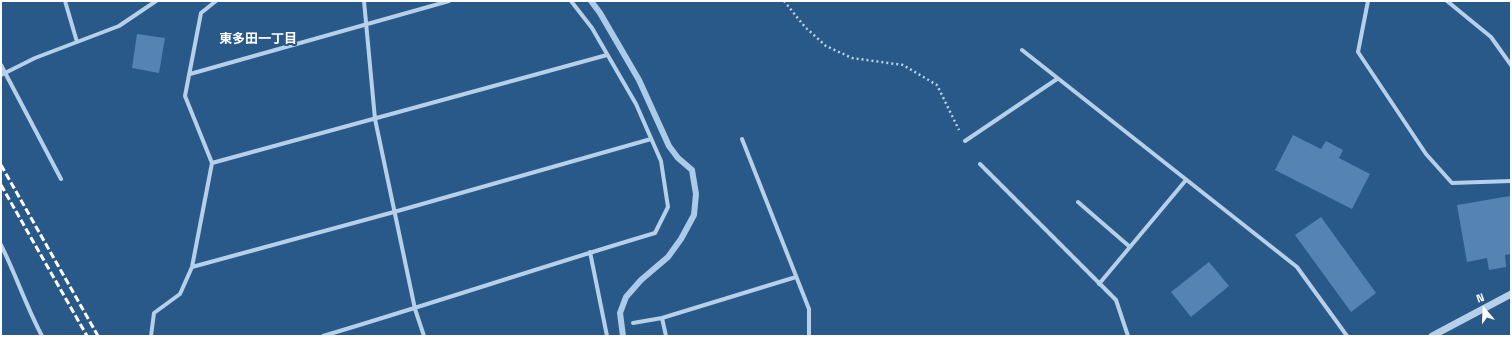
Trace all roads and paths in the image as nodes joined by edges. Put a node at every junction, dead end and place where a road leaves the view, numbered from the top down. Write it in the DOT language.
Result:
graph roads {
  1 [pos="65,1"];
  2 [pos="156,1"];
  3 [pos="216,1"];
  4 [pos="364,1"];
  5 [pos="449,1"];
  6 [pos="572,1"];
  7 [pos="784,1"];
  8 [pos="1368,1"];
  9 [pos="1448,1"];
  10 [pos="365,25"];
  11 [pos="78,42"];
  12 [pos="1022,50"];
  13 [pos="607,55"];
  14 [pos="1,65"];
  15 [pos="1511,65"];
  16 [pos="3,74"];
  17 [pos="190,74"];
  18 [pos="1057,79"];
  19 [pos="375,119"];
  20 [pos="651,139"];
  21 [pos="742,139"];
  22 [pos="965,141"];
  23 [pos="212,163"];
  24 [pos="980,164"];
  25 [pos="61,179"];
  26 [pos="1186,180"];
  27 [pos="1511,181"];
  28 [pos="1078,202"];
  29 [pos="394,212"];
  30 [pos="1,245"];
  31 [pos="1130,247"];
  32 [pos="590,252"];
  33 [pos="192,267"];
  34 [pos="796,278"];
  35 [pos="1099,284"];
  36 [pos="1511,294"];
  37 [pos="415,309"];
  38 [pos="662,318"];
  39 [pos="633,323"];
  40 [pos="42,336"];
  41 [pos="151,336"];
  42 [pos="323,336"];
  43 [pos="424,336"];
  44 [pos="607,336"];
  45 [pos="666,336"];
  46 [pos="809,336"];
  47 [pos="1128,336"];
  48 [pos="1347,336"];
  49 [pos="1432,336"];
  1 -- 11 [label="street"];
  2 -- 11 [label="street"];
  3 -- 17 [label="street"];
  4 -- 10 [label="street"];
  5 -- 10 [label="street"];
  6 -- 13 [label="street"];
  7 -- 22 [label="path"];
  8 -- 27 [label="street"];
  9 -- 15 [label="street"];
  10 -- 17 [label="street"];
  10 -- 19 [label="street"];
  11 -- 16 [label="street"];
  12 -- 18 [label="street"];
  13 -- 19 [label="street"];
  13 -- 20 [label="street"];
  14 -- 16 [label="street"];
  16 -- 25 [label="street"];
  17 -- 23 [label="street"];
  18 -- 22 [label="street"];
  18 -- 26 [label="street"];
  19 -- 23 [label="street"];
  19 -- 29 [label="street"];
  20 -- 29 [label="street"];
  20 -- 32 [label="street"];
  21 -- 34 [label="street"];
  23 -- 33 [label="street"];
  24 -- 35 [label="street"];
  26 -- 31 [label="street"];
  26 -- 48 [label="street"];
  28 -- 31 [label="street"];
  29 -- 33 [label="street"];
  29 -- 37 [label="street"];
  30 -- 40 [label="street"];
  31 -- 35 [label="street"];
  32 -- 37 [label="street"];
  32 -- 44 [label="street"];
  33 -- 41 [label="street"];
  34 -- 38 [label="street"];
  34 -- 46 [label="street"];
  35 -- 47 [label="street"];
  36 -- 49 [label="street"];
  37 -- 42 [label="street"];
  37 -- 43 [label="street"];
  38 -- 39 [label="street"];
  38 -- 45 [label="street"];
}
